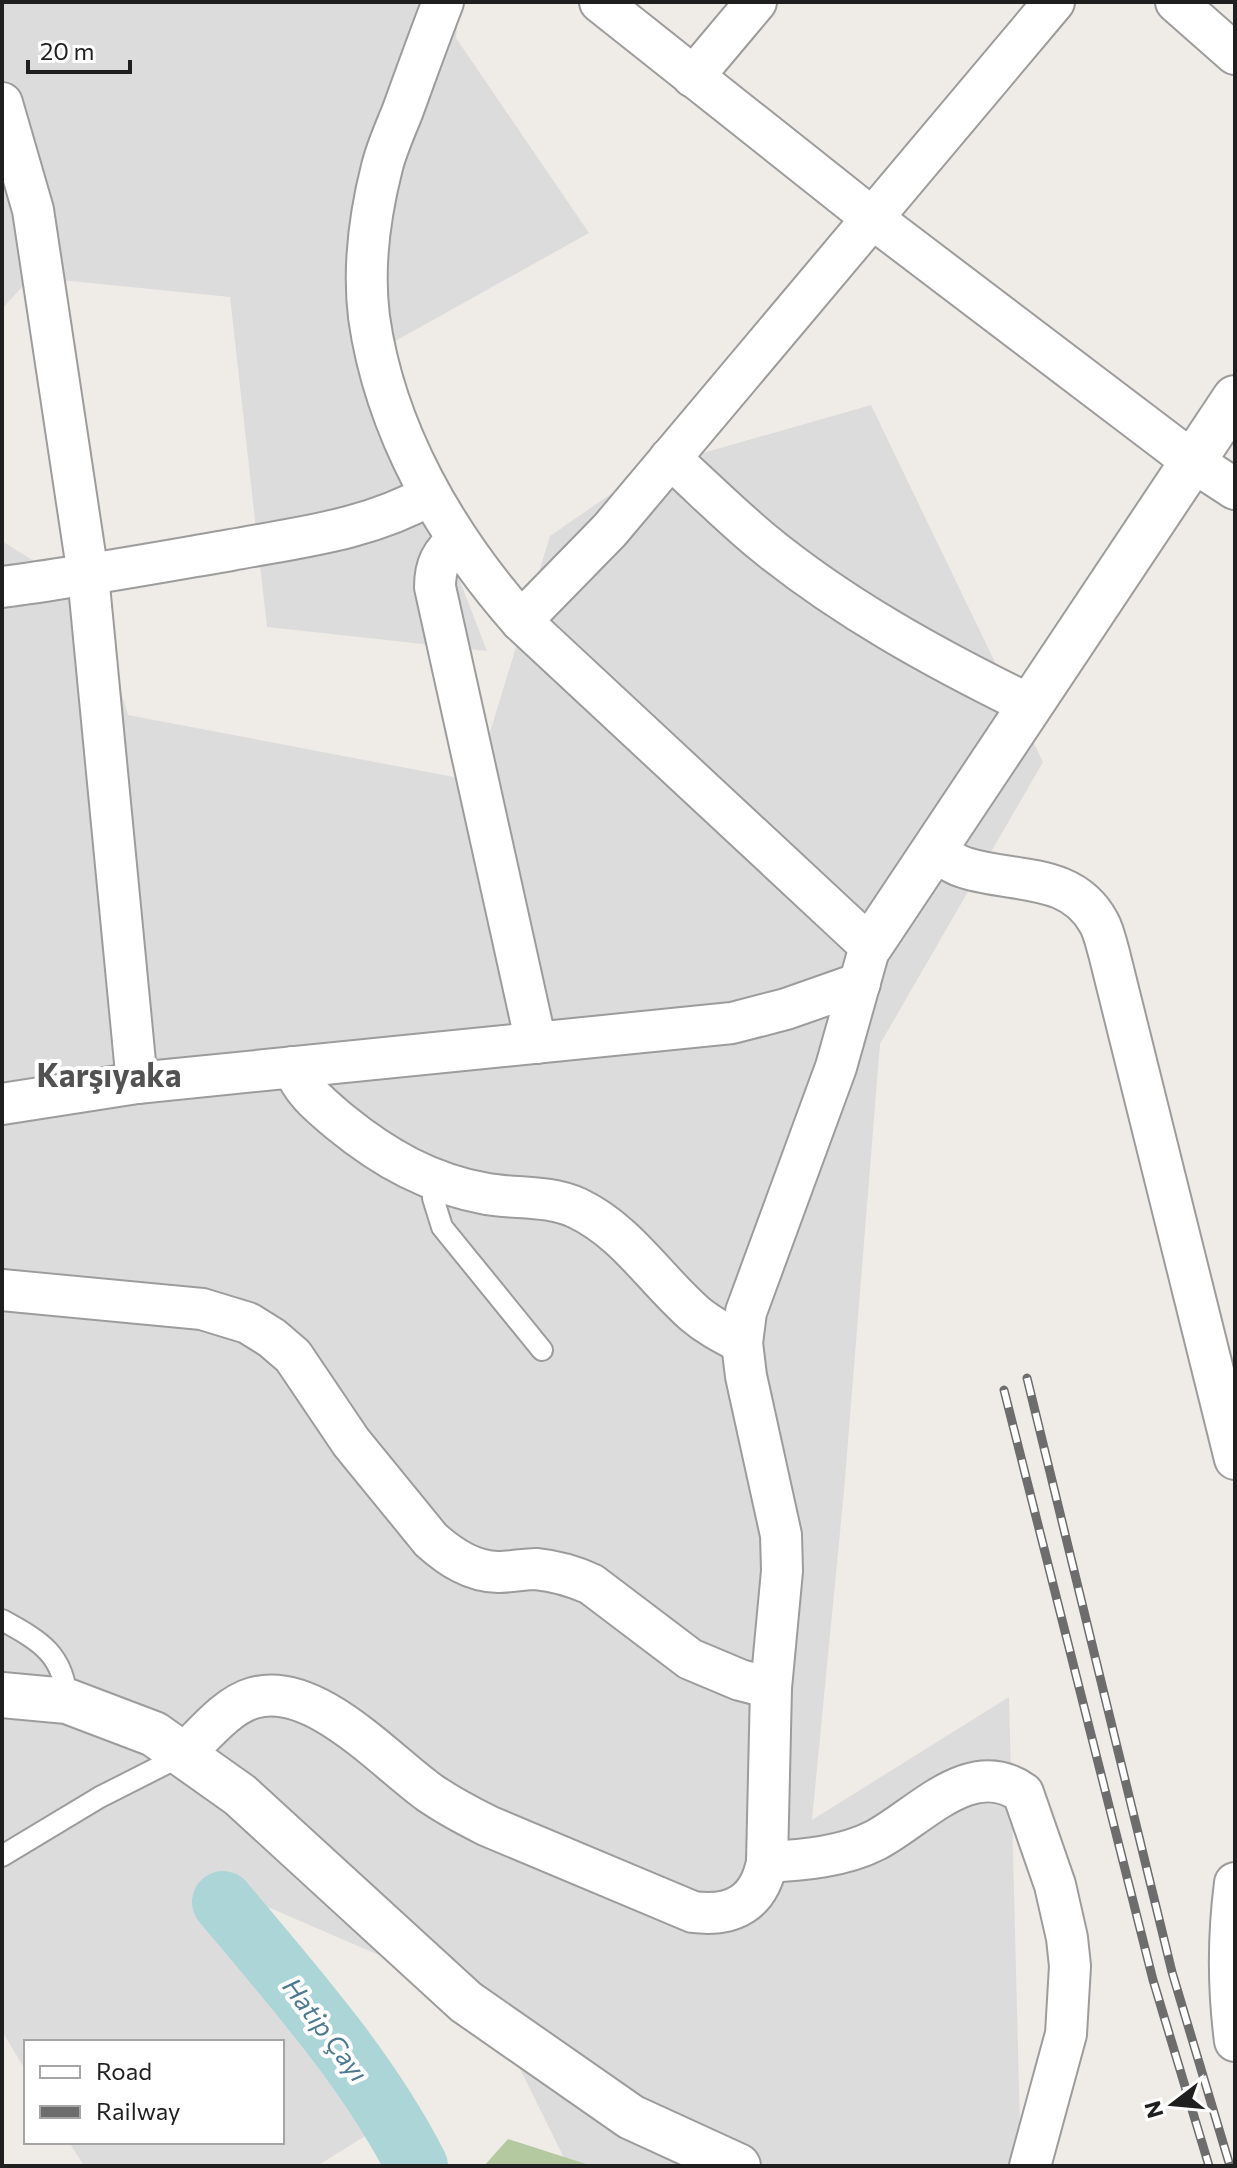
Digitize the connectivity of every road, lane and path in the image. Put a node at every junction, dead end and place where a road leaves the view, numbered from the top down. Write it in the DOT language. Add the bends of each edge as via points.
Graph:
graph roads {
  1 [pos="443,2"];
  2 [pos="600,2"];
  3 [pos="756,2"];
  4 [pos="1054,2"];
  5 [pos="1176,2"];
  6 [pos="1235,54"];
  7 [pos="693,77"];
  8 [pos="2,103"];
  9 [pos="872,218"];
  10 [pos="1235,398"];
  11 [pos="670,458"];
  12 [pos="1192,461"];
  13 [pos="1235,489"];
  14 [pos="430,495"];
  15 [pos="458,540"];
  16 [pos="88,575"];
  17 [pos="2,587"];
  18 [pos="521,621"];
  19 [pos="1030,705"];
  20 [pos="934,850"];
  21 [pos="865,964"];
  22 [pos="536,1043"];
  23 [pos="293,1067"];
  24 [pos="137,1083"];
  25 [pos="2,1104"];
  26 [pos="434,1180"];
  27 [pos="2,1290"];
  28 [pos="742,1343"];
  29 [pos="542,1350"];
  30 [pos="1235,1459"];
  31 [pos="2,1620"];
  32 [pos="771,1688"];
  33 [pos="2,1695"];
  34 [pos="67,1701"];
  35 [pos="183,1755"];
  36 [pos="2,1856"];
  37 [pos="767,1862"];
  38 [pos="1235,1883"];
  39 [pos="1235,2041"];
  40 [pos="738,2166"];
  41 [pos="1030,2166"];
  1 -- 14 [label="street" via="382,165 368,240 369,314 378,366"];
  2 -- 7 [label="street"];
  3 -- 7 [label="street"];
  4 -- 9 [label="street"];
  5 -- 6 [label="street"];
  7 -- 9 [label="street"];
  8 -- 16 [label="street" via="33,210"];
  9 -- 11 [label="street"];
  9 -- 12 [label="street"];
  10 -- 12 [label="street"];
  11 -- 18 [label="street" via="610,530"];
  11 -- 19 [label="street" via="762,541 832,592 904,639"];
  12 -- 13 [label="street"];
  12 -- 19 [label="street"];
  14 -- 15 [label="street"];
  14 -- 16 [label="street" via="390,516 346,529"];
  15 -- 18 [label="street"];
  15 -- 22 [label="street" via="439,562 435,587"];
  16 -- 17 [label="street"];
  16 -- 24 [label="street"];
  18 -- 21 [label="street"];
  19 -- 20 [label="street"];
  20 -- 21 [label="street"];
  20 -- 30 [label="street" via="965,868 1064,889 1100,924"];
  21 -- 22 [label="street" via="786,1009 732,1023"];
  21 -- 28 [label="street" via="836,1067 746,1312"];
  22 -- 23 [label="street"];
  23 -- 24 [label="street"];
  23 -- 26 [label="street" via="309,1096 345,1126 375,1149"];
  24 -- 25 [label="street"];
  26 -- 28 [label="street" via="489,1194 551,1200 593,1216 694,1313"];
  26 -- 29 [label="lane" via="433,1198 442,1227"];
  27 -- 32 [label="street" via="202,1309 248,1323 293,1356 351,1442 447,1554 495,1572 534,1569 574,1576 690,1659"];
  28 -- 32 [label="street" via="781,1535"];
  31 -- 34 [label="lane" via="48,1650 62,1675"];
  32 -- 37 [label="street"];
  33 -- 34 [label="street"];
  34 -- 35 [label="street" via="154,1734"];
  35 -- 36 [label="lane"];
  35 -- 37 [label="street" via="235,1706 252,1698 288,1696 351,1729 456,1810 693,1912 713,1915 743,1904 755,1893"];
  35 -- 40 [label="street" via="240,1795 466,2002 631,2117"];
  37 -- 41 [label="street" via="826,1856 874,1841 969,1783 992,1780 1023,1793 1058,1898 1070,1966 1066,2034"];
  38 -- 39 [label="street" via="1228,1954"];
}
